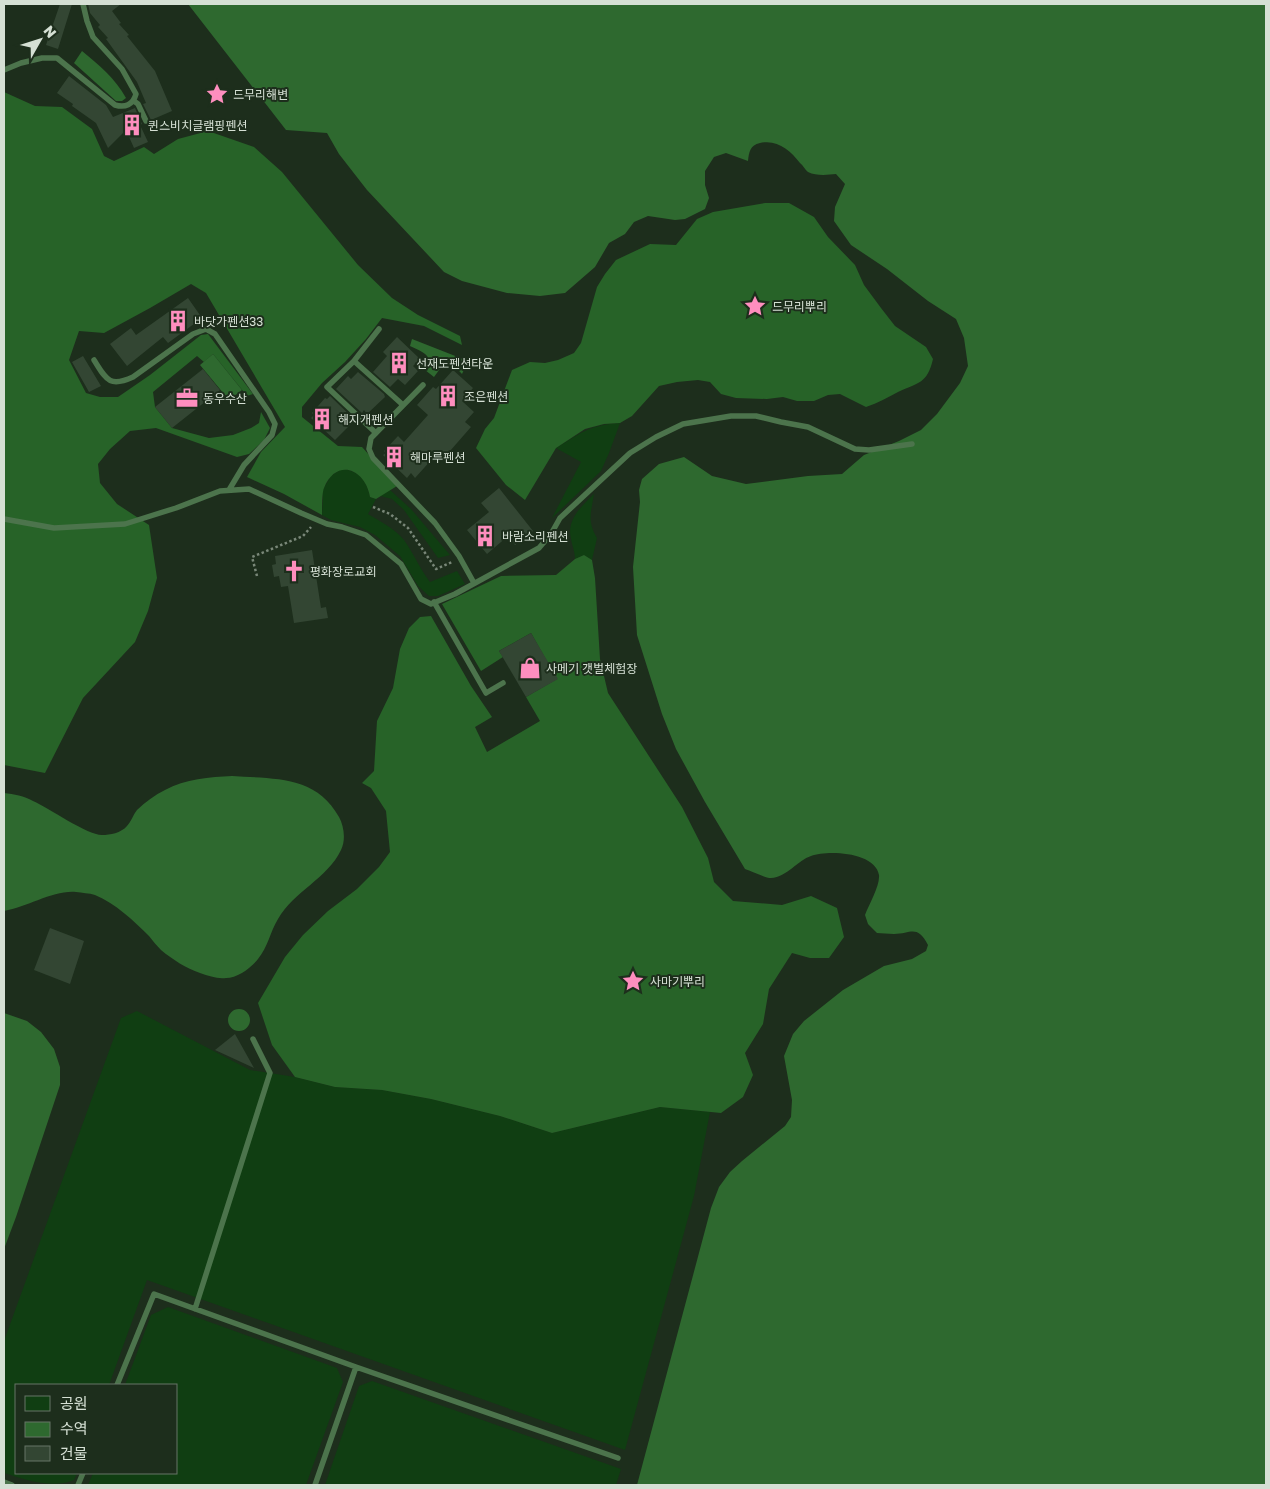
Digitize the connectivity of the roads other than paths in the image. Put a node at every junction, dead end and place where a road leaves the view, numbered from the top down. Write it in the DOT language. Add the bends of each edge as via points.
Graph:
graph roads {
  1 [pos="83,4"];
  2 [pos="4,70"];
  3 [pos="134,101"];
  4 [pos="146,120"];
  5 [pos="379,329"];
  6 [pos="94,360"];
  7 [pos="354,361"];
  8 [pos="423,385"];
  9 [pos="403,405"];
  10 [pos="376,433"];
  11 [pos="912,444"];
  12 [pos="229,490"];
  13 [pos="4,518"];
  14 [pos="474,583"];
  15 [pos="434,602"];
  16 [pos="503,682"];
  17 [pos="253,1039"];
  18 [pos="195,1309"];
  19 [pos="356,1367"];
  20 [pos="118,1384"];
  21 [pos="618,1458"];
  22 [pos="4,1482"];
  23 [pos="12,1485"];
  24 [pos="315,1485"];
  1 -- 3 [label="lane" via="93,37 122,69 136,94"];
  2 -- 3 [label="lane" via="42,58 57,58 115,105 122,107"];
  3 -- 4 [label="lane"];
  5 -- 7 [label="lane"];
  6 -- 12 [label="lane" via="104,376 112,382 122,382 193,334 206,329 214,334 275,424 272,435 244,465"];
  7 -- 9 [label="lane"];
  7 -- 10 [label="lane" via="327,387"];
  8 -- 9 [label="lane"];
  9 -- 10 [label="lane"];
  10 -- 14 [label="lane" via="371,438 369,449 373,458 435,523"];
  11 -- 14 [label="lane" via="869,450 855,448 808,426 756,416 683,424 630,453 560,518 540,548"];
  12 -- 13 [label="lane" via="125,524 54,528"];
  12 -- 15 [label="lane" via="249,489 317,520 366,535 401,564 421,599 431,604"];
  14 -- 15 [label="lane"];
  15 -- 16 [label="lane" via="486,693"];
  17 -- 18 [label="lane" via="270,1072"];
  18 -- 19 [label="lane"];
  18 -- 20 [label="lane" via="154,1294"];
  19 -- 21 [label="lane"];
  19 -- 24 [label="lane"];
  22 -- 23 [label="lane"];
}
